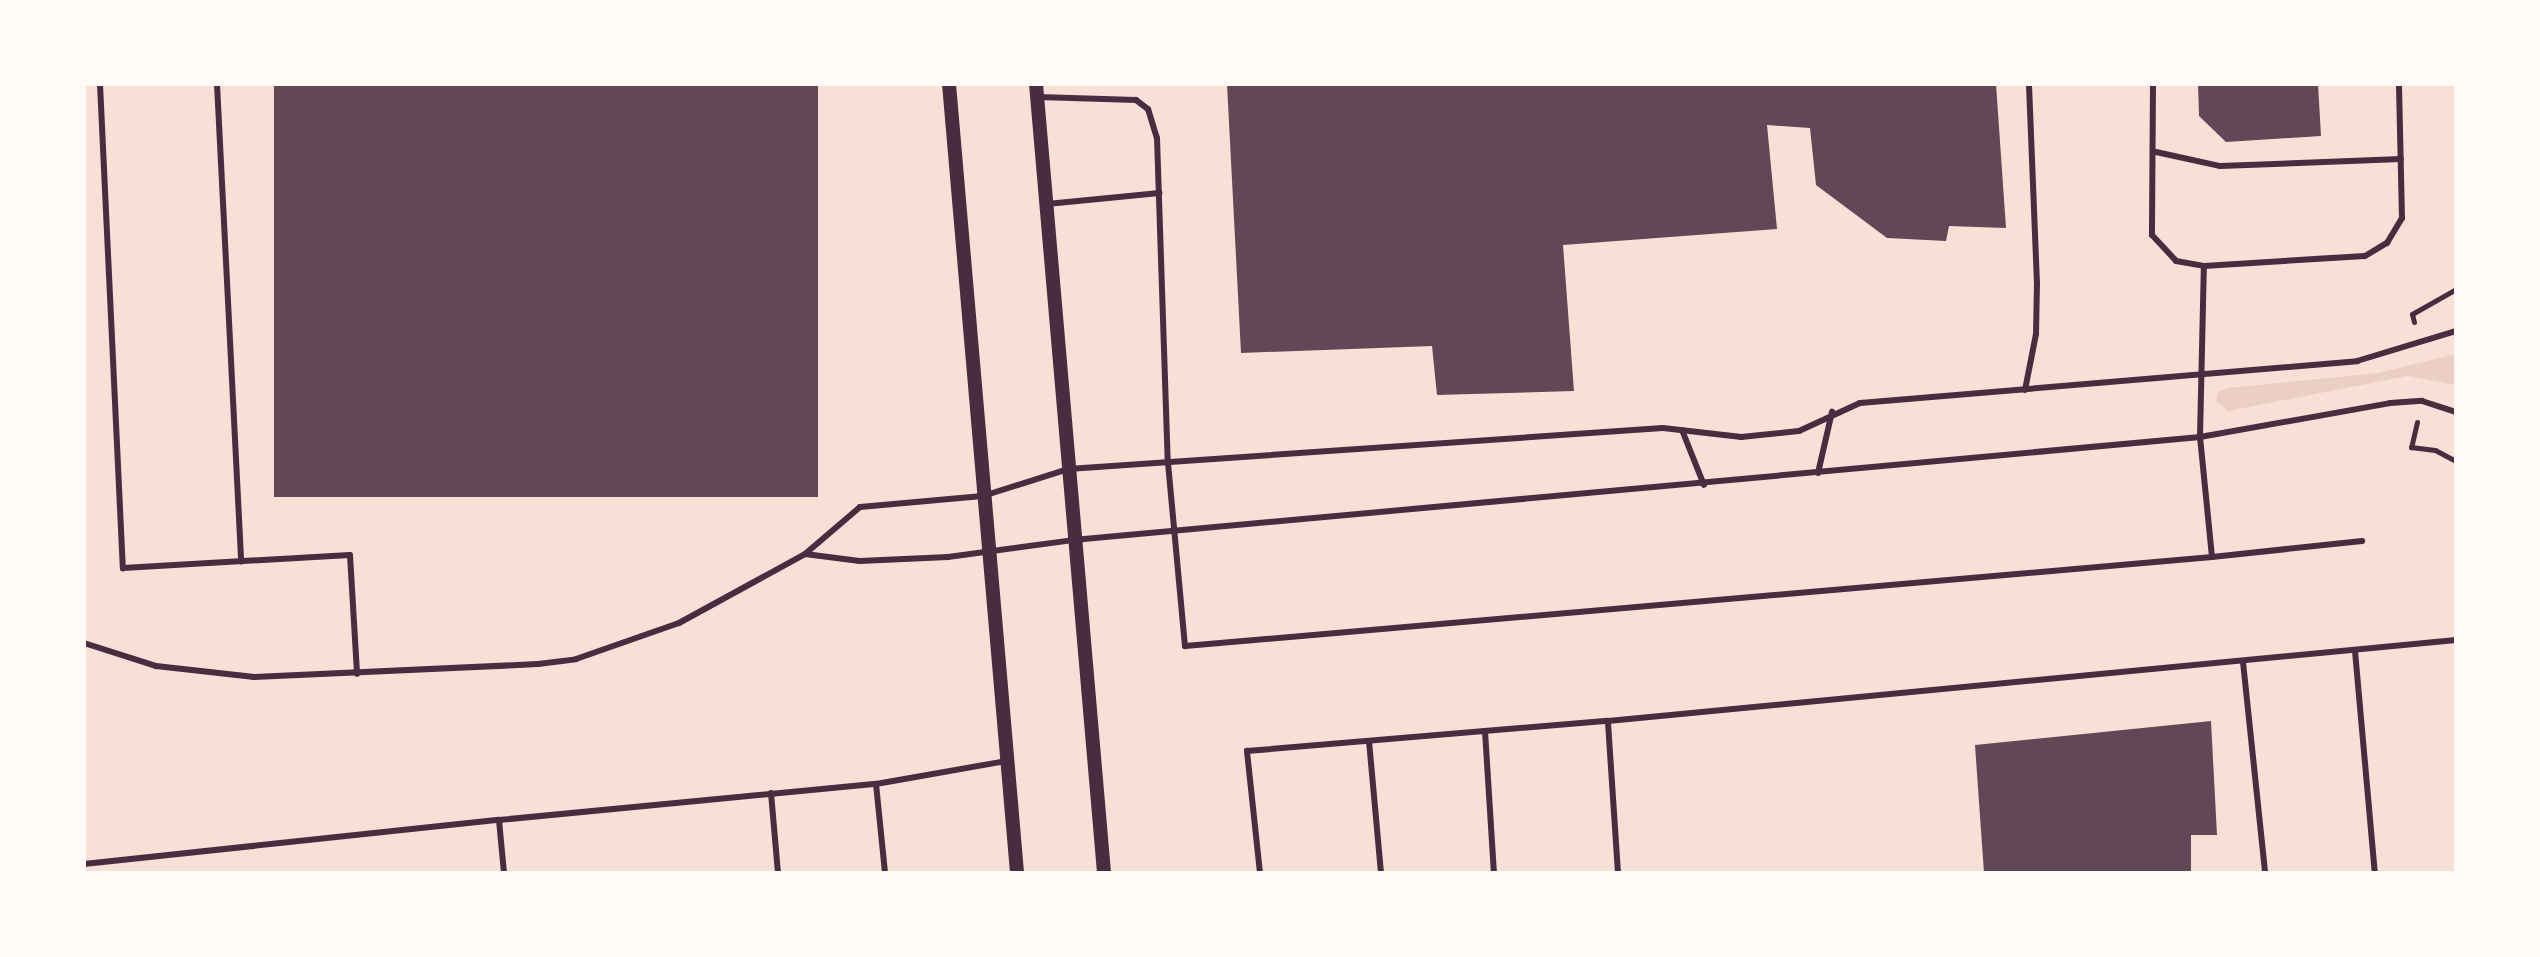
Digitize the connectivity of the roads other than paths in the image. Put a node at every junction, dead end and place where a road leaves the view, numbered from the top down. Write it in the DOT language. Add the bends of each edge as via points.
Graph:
graph roads {
  1 [pos="100,84"];
  2 [pos="217,84"];
  3 [pos="949,84"];
  4 [pos="2029,84"];
  5 [pos="2153,84"];
  6 [pos="2399,84"];
  7 [pos="1036,90"];
  8 [pos="2156,152"];
  9 [pos="2401,159"];
  10 [pos="1159,193"];
  11 [pos="1043,204"];
  12 [pos="2204,266"];
  13 [pos="2456,331"];
  14 [pos="2199,376"];
  15 [pos="2025,390"];
  16 [pos="1832,412"];
  17 [pos="2456,412"];
  18 [pos="1682,430"];
  19 [pos="2200,437"];
  20 [pos="1168,463"];
  21 [pos="1068,469"];
  22 [pos="1818,473"];
  23 [pos="1704,485"];
  24 [pos="983,496"];
  25 [pos="1175,532"];
  26 [pos="1073,540"];
  27 [pos="2362,541"];
  28 [pos="988,552"];
  29 [pos="805,554"];
  30 [pos="2212,557"];
  31 [pos="241,561"];
  32 [pos="2456,640"];
  33 [pos="84,643"];
  34 [pos="2355,651"];
  35 [pos="2243,662"];
  36 [pos="357,674"];
  37 [pos="1608,721"];
  38 [pos="1485,731"];
  39 [pos="1369,741"];
  40 [pos="1007,761"];
  41 [pos="876,784"];
  42 [pos="771,793"];
  43 [pos="499,820"];
  44 [pos="84,864"];
  45 [pos="504,873"];
  46 [pos="778,873"];
  47 [pos="885,873"];
  48 [pos="1017,873"];
  49 [pos="1104,873"];
  50 [pos="1260,873"];
  51 [pos="1381,873"];
  52 [pos="1494,873"];
  53 [pos="1618,873"];
  54 [pos="2265,873"];
  55 [pos="2375,873"];
  1 -- 31 [label="lane" via="123,568"];
  2 -- 31 [label="lane"];
  3 -- 24 [label="street"];
  4 -- 15 [label="lane" via="2037,284 2036,334"];
  5 -- 8 [label="lane"];
  6 -- 9 [label="lane"];
  7 -- 10 [label="lane" via="1136,100 1148,109 1157,138"];
  7 -- 11 [label="street"];
  8 -- 9 [label="lane" via="2220,166"];
  8 -- 12 [label="lane" via="2152,235 2176,261"];
  9 -- 12 [label="lane" via="2402,218 2387,243 2365,256"];
  10 -- 11 [label="lane"];
  10 -- 20 [label="lane"];
  11 -- 21 [label="street"];
  12 -- 14 [label="lane"];
  13 -- 14 [label="lane" via="2357,361"];
  14 -- 15 [label="lane"];
  14 -- 19 [label="lane"];
  15 -- 16 [label="lane" via="1860,403"];
  16 -- 18 [label="lane" via="1799,431 1741,437"];
  16 -- 22 [label="lane"];
  17 -- 19 [label="lane" via="2422,401 2390,403"];
  18 -- 20 [label="lane"];
  18 -- 23 [label="lane"];
  19 -- 22 [label="lane"];
  19 -- 30 [label="lane"];
  20 -- 21 [label="lane"];
  20 -- 25 [label="lane"];
  21 -- 24 [label="lane"];
  21 -- 26 [label="street"];
  22 -- 23 [label="lane"];
  23 -- 25 [label="lane"];
  24 -- 28 [label="street"];
  24 -- 29 [label="lane" via="860,507"];
  25 -- 26 [label="lane"];
  25 -- 30 [label="lane" via="1185,646"];
  26 -- 28 [label="lane"];
  26 -- 49 [label="street"];
  27 -- 30 [label="lane"];
  28 -- 29 [label="lane" via="860,561"];
  28 -- 40 [label="street"];
  29 -- 36 [label="lane" via="679,623 576,659"];
  31 -- 36 [label="lane" via="350,555"];
  32 -- 34 [label="lane"];
  33 -- 36 [label="lane" via="156,666 203,672"];
  34 -- 35 [label="lane"];
  34 -- 55 [label="lane"];
  35 -- 37 [label="lane"];
  35 -- 54 [label="lane"];
  37 -- 38 [label="lane"];
  37 -- 53 [label="lane"];
  38 -- 39 [label="lane"];
  38 -- 52 [label="lane"];
  39 -- 50 [label="lane" via="1247,751"];
  39 -- 51 [label="lane"];
  40 -- 41 [label="lane"];
  40 -- 48 [label="street"];
  41 -- 42 [label="lane"];
  41 -- 47 [label="lane"];
  42 -- 43 [label="lane"];
  42 -- 46 [label="lane"];
  43 -- 44 [label="lane"];
  43 -- 45 [label="lane"];
}
